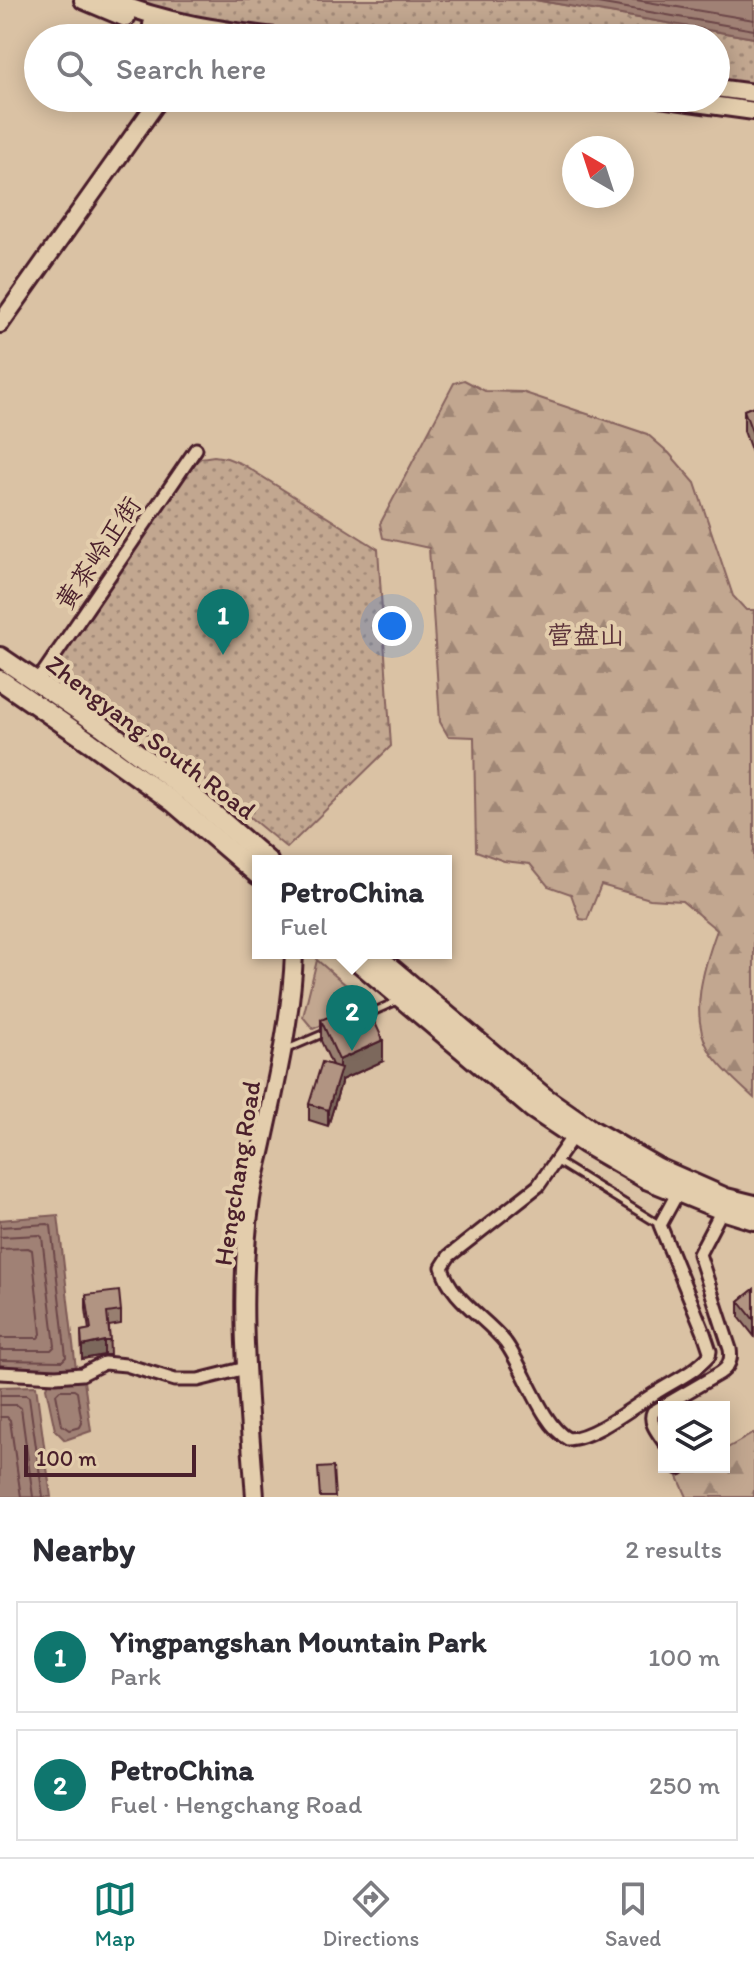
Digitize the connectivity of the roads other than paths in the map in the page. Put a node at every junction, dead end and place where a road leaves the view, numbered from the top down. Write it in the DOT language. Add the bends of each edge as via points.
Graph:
graph roads {
  1 [pos="83,0"];
  2 [pos="110,0"];
  3 [pos="148,24"];
  4 [pos="169,24"];
  5 [pos="730,90"];
  6 [pos="754,93"];
  7 [pos="730,108"];
  8 [pos="754,111"];
  9 [pos="142,112"];
  10 [pos="143,112"];
  11 [pos="0,309"];
  12 [pos="0,324"];
  13 [pos="196,449"];
  14 [pos="0,657"];
  15 [pos="0,680"];
  16 [pos="37,682"];
  17 [pos="261,855"];
  18 [pos="252,870"];
  19 [pos="294,959"];
  20 [pos="355,959"];
  21 [pos="380,959"];
  22 [pos="402,999"];
  23 [pos="362,1017"];
  24 [pos="335,1028"];
  25 [pos="280,1052"];
  26 [pos="573,1136"];
  27 [pos="555,1161"];
  28 [pos="678,1192"];
  29 [pos="754,1205"];
  30 [pos="722,1210"];
  31 [pos="754,1220"];
  32 [pos="660,1225"];
  33 [pos="246,1368"];
  34 [pos="0,1373"];
  35 [pos="672,1401"];
  36 [pos="658,1409"];
  37 [pos="658,1432"];
  38 [pos="255,1497"];
  1 -- 3 [label="street"];
  2 -- 4 [label="street"];
  5 -- 6 [label="street"];
  7 -- 8 [label="street"];
  9 -- 11 [label="street"];
  10 -- 12 [label="street"];
  13 -- 16 [label="street, 黄茶岭正街"];
  14 -- 16 [label="main road, Zhengyang South Road"];
  15 -- 18 [label="main road, Zhengyang South Road" via="173,802"];
  16 -- 17 [label="main road, Zhengyang South Road" via="186,790"];
  19 -- 25 [label="street, Hengchang Road"];
  20 -- 22 [label="main road"];
  21 -- 29 [label="main road" via="544,1097 590,1129 658,1168"];
  22 -- 23 [label="lane"];
  22 -- 26 [label="main road"];
  24 -- 25 [label="lane"];
  25 -- 33 [label="street, Hengchang Road" via="251,1198 243,1284"];
  26 -- 27 [label="street"];
  26 -- 28 [label="main road"];
  27 -- 32 [label="lane"];
  27 -- 32 [label="street" via="538,1186 442,1267 454,1291 505,1342 547,1418 568,1439 608,1423 709,1356"];
  28 -- 30 [label="main road"];
  28 -- 32 [label="street"];
  30 -- 31 [label="main road"];
  30 -- 35 [label="street" via="699,1254 730,1361 720,1373"];
  33 -- 34 [label="street" via="198,1380 175,1380 104,1363 82,1374"];
  33 -- 38 [label="street, Hengchang Road"];
  36 -- 37 [label="street" via="652,1421"];
}
